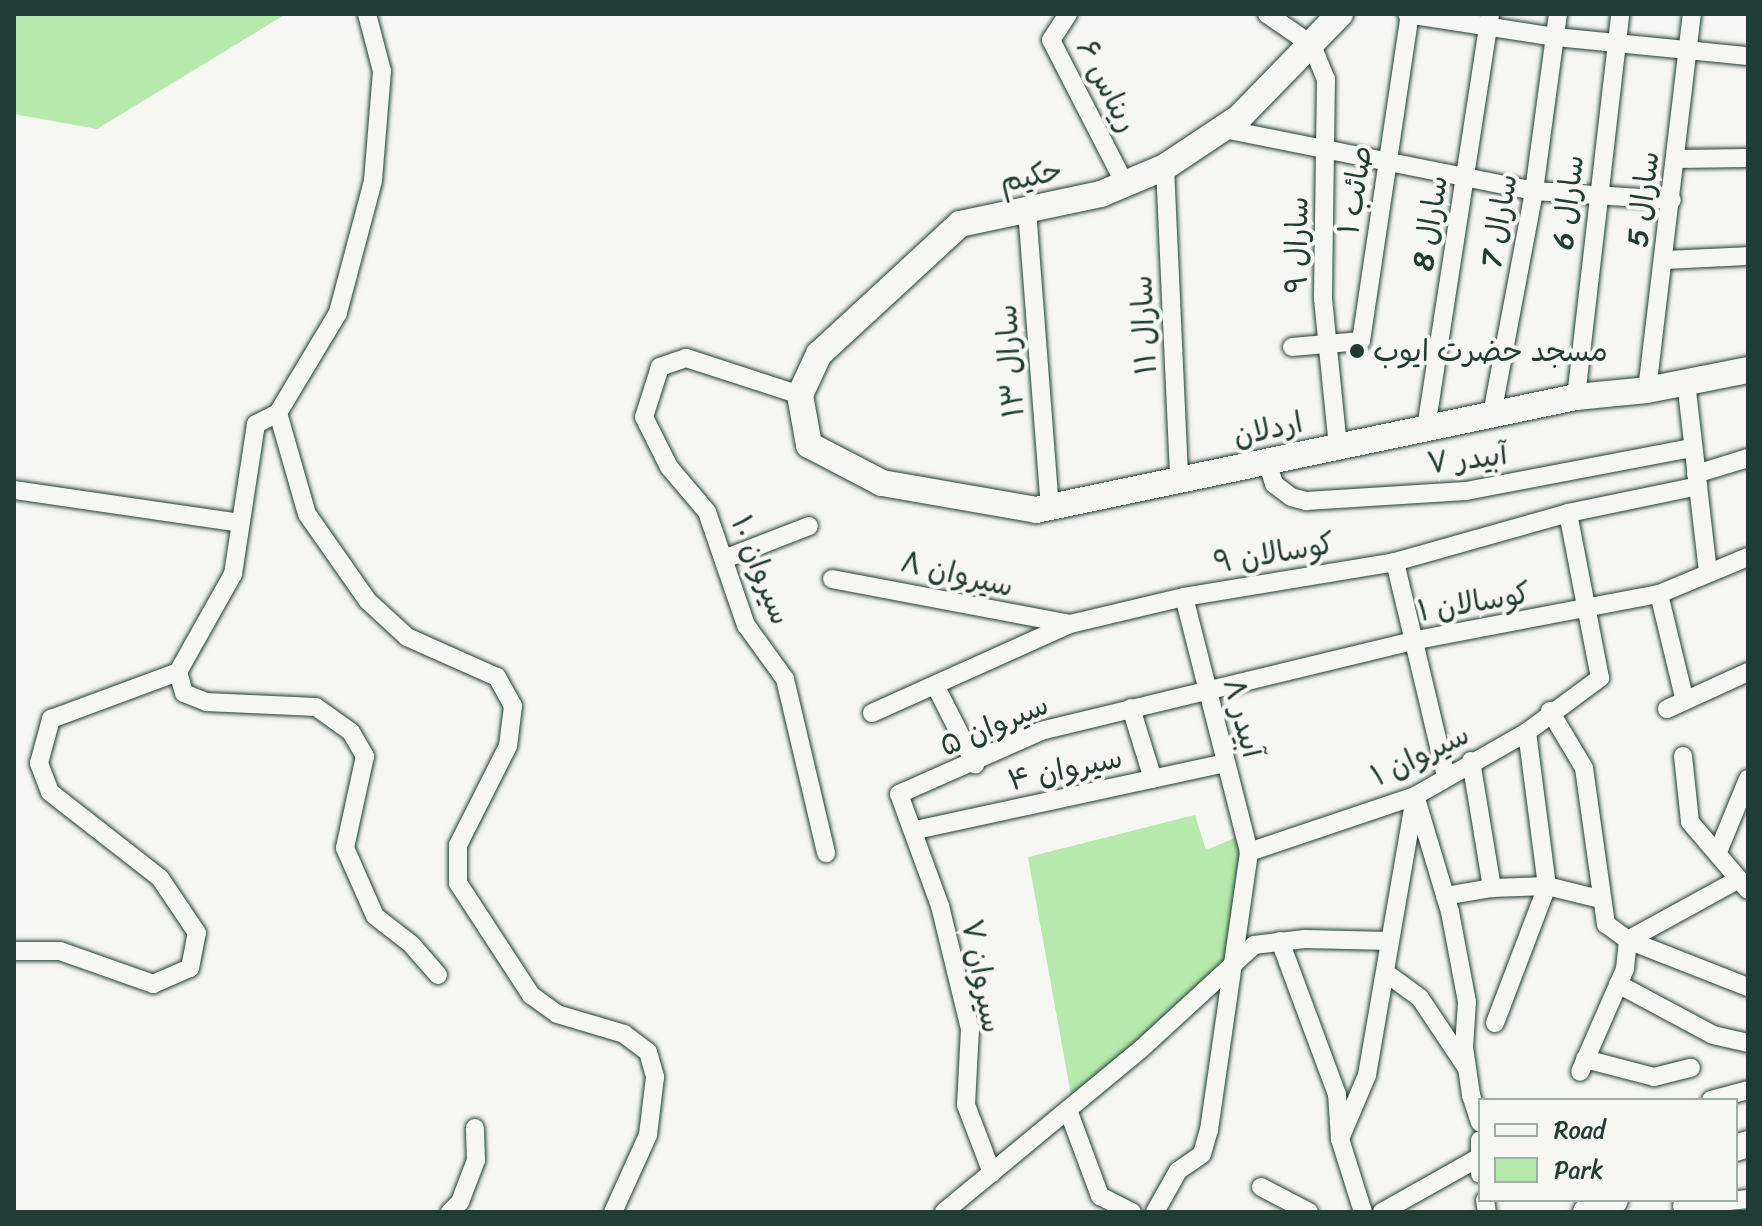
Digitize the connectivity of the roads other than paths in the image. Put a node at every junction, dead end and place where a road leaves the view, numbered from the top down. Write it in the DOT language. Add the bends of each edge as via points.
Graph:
graph roads {
  1 [pos="367,14"];
  2 [pos="1068,14"];
  3 [pos="1267,14"];
  4 [pos="1340,14"];
  5 [pos="1409,14"];
  6 [pos="1558,14"];
  7 [pos="1620,14"];
  8 [pos="1692,14"];
  9 [pos="1490,20"];
  10 [pos="1556,37"];
  11 [pos="1616,42"];
  12 [pos="1312,45"];
  13 [pos="1688,51"];
  14 [pos="1748,56"];
  15 [pos="1224,129"];
  16 [pos="1327,152"];
  17 [pos="1748,158"];
  18 [pos="1676,159"];
  19 [pos="1388,163"];
  20 [pos="1165,167"];
  21 [pos="1465,178"];
  22 [pos="1126,186"];
  23 [pos="1534,191"];
  24 [pos="1596,198"];
  25 [pos="1672,200"];
  26 [pos="1027,210"];
  27 [pos="1748,256"];
  28 [pos="1664,260"];
  29 [pos="1292,347"];
  30 [pos="1328,347"];
  31 [pos="1748,370"];
  32 [pos="1686,382"];
  33 [pos="1647,390"];
  34 [pos="800,395"];
  35 [pos="1576,397"];
  36 [pos="278,413"];
  37 [pos="1492,414"];
  38 [pos="1426,428"];
  39 [pos="1338,447"];
  40 [pos="1692,448"];
  41 [pos="1748,458"];
  42 [pos="1267,462"];
  43 [pos="1179,480"];
  44 [pos="1697,480"];
  45 [pos="14,490"];
  46 [pos="1050,507"];
  47 [pos="1568,513"];
  48 [pos="240,523"];
  49 [pos="809,526"];
  50 [pos="1748,557"];
  51 [pos="724,559"];
  52 [pos="1395,562"];
  53 [pos="1708,571"];
  54 [pos="832,579"];
  55 [pos="1659,594"];
  56 [pos="1184,597"];
  57 [pos="1585,611"];
  58 [pos="1070,624"];
  59 [pos="1412,641"];
  60 [pos="178,672"];
  61 [pos="1748,672"];
  62 [pos="935,685"];
  63 [pos="1206,689"];
  64 [pos="1684,697"];
  65 [pos="1131,708"];
  66 [pos="1667,709"];
  67 [pos="1550,711"];
  68 [pos="872,713"];
  69 [pos="1527,732"];
  70 [pos="1683,756"];
  71 [pos="1471,761"];
  72 [pos="1225,763"];
  73 [pos="975,764"];
  74 [pos="1446,776"];
  75 [pos="1153,779"];
  76 [pos="1748,779"];
  77 [pos="899,794"];
  78 [pos="1415,796"];
  79 [pos="916,830"];
  80 [pos="1249,852"];
  81 [pos="1718,852"];
  82 [pos="826,853"];
  83 [pos="1742,885"];
  84 [pos="1547,886"];
  85 [pos="1492,888"];
  86 [pos="1445,896"];
  87 [pos="1600,899"];
  88 [pos="1628,940"];
  89 [pos="1280,941"];
  90 [pos="1389,941"];
  91 [pos="14,951"];
  92 [pos="1232,965"];
  93 [pos="1386,973"];
  94 [pos="438,975"];
  95 [pos="1618,984"];
  96 [pos="1748,987"];
  97 [pos="1495,1023"];
  98 [pos="1748,1043"];
  99 [pos="1467,1068"];
  100 [pos="1691,1068"];
  101 [pos="1748,1090"];
  102 [pos="1718,1098"];
  103 [pos="1068,1110"];
  104 [pos="1478,1115"];
  105 [pos="475,1128"];
  106 [pos="1340,1139"];
  107 [pos="1478,1158"];
  108 [pos="992,1173"];
  109 [pos="1261,1187"];
  110 [pos="1720,1202"];
  111 [pos="1682,1206"];
  112 [pos="450,1212"];
  113 [pos="613,1212"];
  114 [pos="944,1212"];
  115 [pos="1132,1212"];
  116 [pos="1155,1212"];
  117 [pos="1309,1212"];
  118 [pos="1363,1212"];
  119 [pos="1382,1212"];
  1 -- 36 [label="street" via="382,71 373,181 338,313"];
  2 -- 22 [label="street, ریناس ۶" via="1051,40"];
  3 -- 12 [label="street"];
  4 -- 12 [label="street, حکیم"];
  5 -- 9 [label="street"];
  5 -- 19 [label="street, صائب ۱"];
  6 -- 10 [label="street, سارال 7"];
  7 -- 11 [label="street, سارال 6"];
  8 -- 13 [label="street, سارال 5"];
  9 -- 10 [label="street"];
  9 -- 21 [label="street, سارال 8"];
  10 -- 11 [label="street"];
  10 -- 23 [label="street, سارال 7"];
  11 -- 13 [label="street"];
  11 -- 24 [label="street, سارال 6"];
  12 -- 15 [label="street, حکیم"];
  12 -- 16 [label="street, سارال ۹" via="1326,79"];
  13 -- 14 [label="street"];
  13 -- 18 [label="street, سارال 5"];
  15 -- 16 [label="street"];
  15 -- 20 [label="street, حکیم"];
  16 -- 19 [label="street"];
  16 -- 30 [label="street, سارال ۹" via="1323,299"];
  17 -- 18 [label="street"];
  18 -- 25 [label="street, سارال 5"];
  19 -- 21 [label="street"];
  19 -- 30 [label="street, صائب ۱" via="1361,341"];
  20 -- 22 [label="street, حکیم"];
  20 -- 43 [label="street, سارال ۱۱"];
  21 -- 23 [label="street"];
  21 -- 38 [label="street, سارال 8"];
  22 -- 26 [label="street, حکیم"];
  23 -- 24 [label="street"];
  23 -- 37 [label="street, سارال 7"];
  24 -- 25 [label="street"];
  24 -- 35 [label="street, سارال 6"];
  25 -- 28 [label="street, سارال 5"];
  26 -- 34 [label="street, حکیم" via="960,224 819,354"];
  26 -- 46 [label="street, سارال ۱۳"];
  27 -- 28 [label="street"];
  28 -- 33 [label="street, سارال 5"];
  29 -- 30 [label="street"];
  30 -- 39 [label="street, سارال ۹"];
  31 -- 32 [label="street, اردلان"];
  32 -- 33 [label="street, اردلان"];
  32 -- 40 [label="street"];
  33 -- 35 [label="street, اردلان"];
  34 -- 46 [label="street, اردلان" via="809,445 882,483 1036,510"];
  34 -- 51 [label="street, سیروان ۱۰" via="686,358 660,367 644,417 669,467 707,512"];
  35 -- 37 [label="street, اردلان"];
  36 -- 48 [label="street" via="256,424"];
  36 -- 113 [label="street" via="307,514 368,601 407,637 497,677 513,706 508,746 458,845 458,883 531,995 557,1014 624,1034 648,1052 655,1077 648,1135"];
  37 -- 38 [label="street, اردلان"];
  38 -- 39 [label="street, اردلان"];
  39 -- 42 [label="street, اردلان"];
  40 -- 42 [label="street, آبیدر ۷" via="1466,491 1306,501 1274,484"];
  40 -- 44 [label="street"];
  41 -- 44 [label="street, کوسالان ۹"];
  42 -- 43 [label="street, اردلان"];
  43 -- 46 [label="street, اردلان"];
  44 -- 47 [label="street, کوسالان ۹"];
  44 -- 53 [label="street"];
  45 -- 48 [label="street"];
  47 -- 52 [label="street, کوسالان ۹"];
  47 -- 57 [label="street"];
  48 -- 60 [label="street" via="233,574"];
  49 -- 51 [label="street"];
  50 -- 53 [label="street, کوسالان ۱"];
  51 -- 82 [label="street, سیروان ۱۰" via="746,625 785,679"];
  52 -- 56 [label="street, کوسالان ۹"];
  52 -- 59 [label="street"];
  53 -- 55 [label="street, کوسالان ۱"];
  54 -- 58 [label="street, سیروان ۸"];
  55 -- 57 [label="street, کوسالان ۱"];
  55 -- 64 [label="street"];
  56 -- 58 [label="street, کوسالان ۹"];
  56 -- 63 [label="street, آبیدر ۸"];
  57 -- 59 [label="street, کوسالان ۱"];
  57 -- 67 [label="street, سیروان ۱" via="1600,678"];
  58 -- 62 [label="street, کوسالان ۹"];
  59 -- 63 [label="street, کوسالان ۱"];
  59 -- 74 [label="street"];
  60 -- 91 [label="street" via="51,719 39,763 50,792 160,878 197,933 190,968 153,984 60,951"];
  60 -- 94 [label="street" via="184,693 206,702 316,707 351,732 365,756 345,848 375,916 411,944"];
  61 -- 64 [label="street"];
  62 -- 68 [label="street, کوسالان ۹"];
  62 -- 73 [label="street"];
  63 -- 65 [label="street, سیروان ۵"];
  63 -- 72 [label="street, آبیدر ۸"];
  64 -- 66 [label="street"];
  65 -- 73 [label="street, سیروان ۵" via="1041,731"];
  65 -- 75 [label="street"];
  67 -- 69 [label="street, سیروان ۱"];
  67 -- 87 [label="street" via="1584,768"];
  69 -- 71 [label="street, سیروان ۱"];
  69 -- 84 [label="street"];
  70 -- 81 [label="street" via="1690,822"];
  71 -- 74 [label="street, سیروان ۱"];
  71 -- 85 [label="street"];
  72 -- 75 [label="street, سیروان ۴"];
  72 -- 80 [label="street, آبیدر ۸"];
  73 -- 77 [label="street, سیروان ۵"];
  74 -- 78 [label="street, سیروان ۱"];
  75 -- 79 [label="street, سیروان ۴"];
  76 -- 81 [label="street"];
  77 -- 79 [label="street, سیروان ۷"];
  78 -- 80 [label="street, سیروان ۱"];
  78 -- 86 [label="street"];
  78 -- 90 [label="street"];
  79 -- 108 [label="street, سیروان ۷" via="970,1029 966,1105"];
  80 -- 92 [label="street"];
  81 -- 83 [label="street"];
  83 -- 88 [label="street"];
  84 -- 85 [label="street"];
  84 -- 87 [label="street"];
  84 -- 97 [label="street"];
  85 -- 86 [label="street"];
  86 -- 99 [label="street" via="1467,1002"];
  87 -- 88 [label="street" via="1606,924"];
  88 -- 95 [label="street"];
  88 -- 96 [label="street"];
  89 -- 90 [label="street"];
  89 -- 92 [label="street" via="1254,945"];
  89 -- 106 [label="street" via="1337,1094"];
  90 -- 93 [label="street"];
  92 -- 103 [label="street"];
  92 -- 116 [label="street" via="1202,1154 1178,1171"];
  93 -- 99 [label="street" via="1420,998"];
  93 -- 106 [label="street" via="1367,1075"];
  95 -- 98 [label="street" via="1713,1035"];
  95 -- 100 [label="street" via="1583,1065 1654,1077"];
  99 -- 104 [label="street"];
  101 -- 102 [label="street"];
  103 -- 108 [label="street"];
  103 -- 115 [label="street" via="1100,1196"];
  105 -- 112 [label="street" via="476,1160 460,1202"];
  106 -- 118 [label="street"];
  107 -- 119 [label="street"];
  108 -- 114 [label="street"];
  109 -- 117 [label="street"];
  110 -- 111 [label="street"];
}
